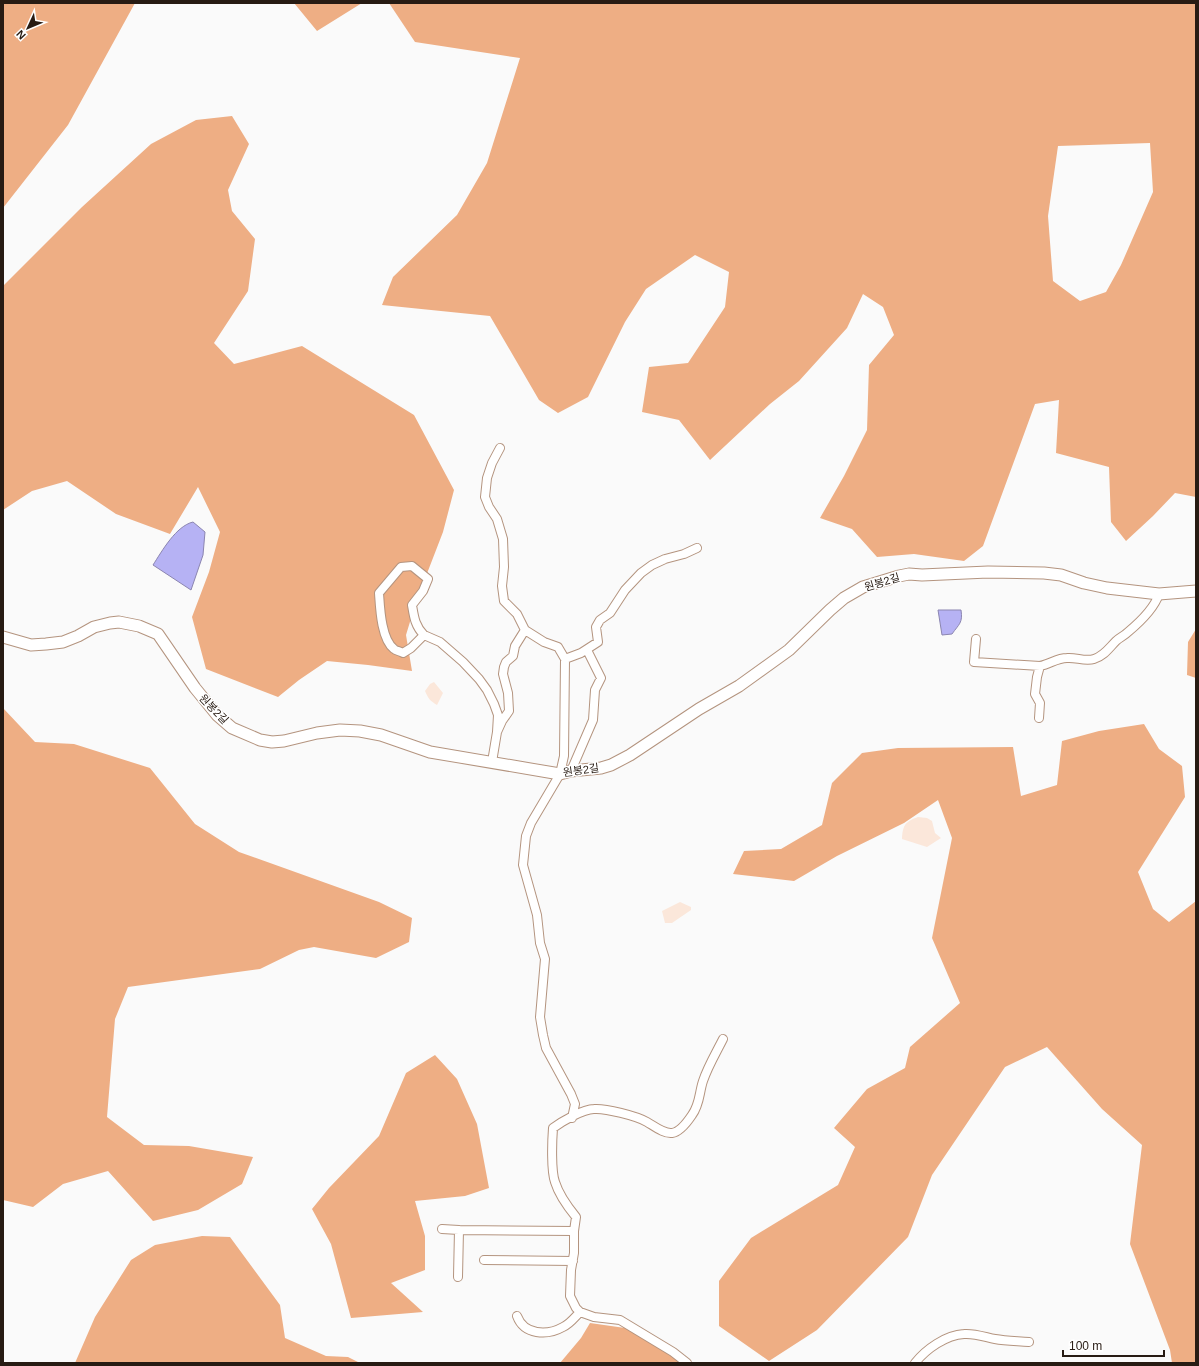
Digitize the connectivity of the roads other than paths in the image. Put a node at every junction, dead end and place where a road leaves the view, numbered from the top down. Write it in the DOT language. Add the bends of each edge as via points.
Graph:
graph roads {
  1 [pos="500,448"];
  2 [pos="697,548"];
  3 [pos="1196,591"];
  4 [pos="1159,594"];
  5 [pos="525,630"];
  6 [pos="424,635"];
  7 [pos="3,637"];
  8 [pos="976,639"];
  9 [pos="587,650"];
  10 [pos="565,659"];
  11 [pos="1040,666"];
  12 [pos="1039,718"];
  13 [pos="497,732"];
  14 [pos="492,762"];
  15 [pos="571,771"];
  16 [pos="560,774"];
  17 [pos="723,1039"];
  18 [pos="572,1118"];
  19 [pos="442,1229"];
  20 [pos="458,1230"];
  21 [pos="574,1231"];
  22 [pos="484,1260"];
  23 [pos="573,1261"];
  24 [pos="458,1277"];
  25 [pos="580,1312"];
  26 [pos="517,1316"];
  27 [pos="1029,1342"];
  28 [pos="687,1363"];
  29 [pos="915,1363"];
  1 -- 5 [label="street" via="487,478 485,497 497,519 503,539 504,601 517,614"];
  2 -- 9 [label="street" via="665,559 641,573 625,590 610,613 600,620 596,627 598,642"];
  3 -- 4 [label="main road, 원봉2길"];
  4 -- 11 [label="street" via="1144,618 1116,640 1100,657 1093,660 1059,659"];
  4 -- 15 [label="main road, 원봉2길" via="1107,588 1044,573 988,572 922,576 909,574 863,587 844,598 789,650 739,686 611,765"];
  5 -- 10 [label="street" via="558,647"];
  5 -- 13 [label="street" via="515,646 513,656 504,667 509,711"];
  6 -- 6 [label="street" via="403,652 394,649 384,634 379,593 401,567 412,566 428,579 412,605 414,620"];
  6 -- 13 [label="street" via="440,642 479,679 498,715"];
  7 -- 14 [label="main road, 원봉2길" via="31,645 46,644 63,642 94,627 110,623 139,626 158,634 217,715 232,728 260,740 284,741 317,733 360,731 381,735 430,752"];
  8 -- 11 [label="street" via="974,662"];
  9 -- 10 [label="street"];
  9 -- 15 [label="street" via="601,678 595,690 593,720"];
  10 -- 16 [label="street" via="564,756"];
  11 -- 12 [label="street" via="1035,694 1040,703"];
  13 -- 14 [label="street"];
  14 -- 16 [label="main road, 원봉2길"];
  15 -- 16 [label="main road, 원봉2길"];
  16 -- 18 [label="street" via="526,836 523,865 537,915 540,943 545,958 540,1017 543,1035 546,1048 575,1104"];
  17 -- 18 [label="street" via="703,1082 698,1106 677,1131 670,1133 645,1121 593,1108"];
  18 -- 21 [label="street" via="553,1128 552,1142 554,1181 563,1200 576,1217"];
  19 -- 20 [label="street"];
  20 -- 21 [label="street"];
  20 -- 24 [label="street"];
  21 -- 23 [label="street"];
  22 -- 23 [label="street"];
  23 -- 25 [label="street" via="570,1296"];
  25 -- 26 [label="street" via="563,1327 540,1333 524,1328"];
  25 -- 28 [label="street" via="594,1317 620,1320"];
  27 -- 29 [label="street" via="966,1333 933,1346"];
}
